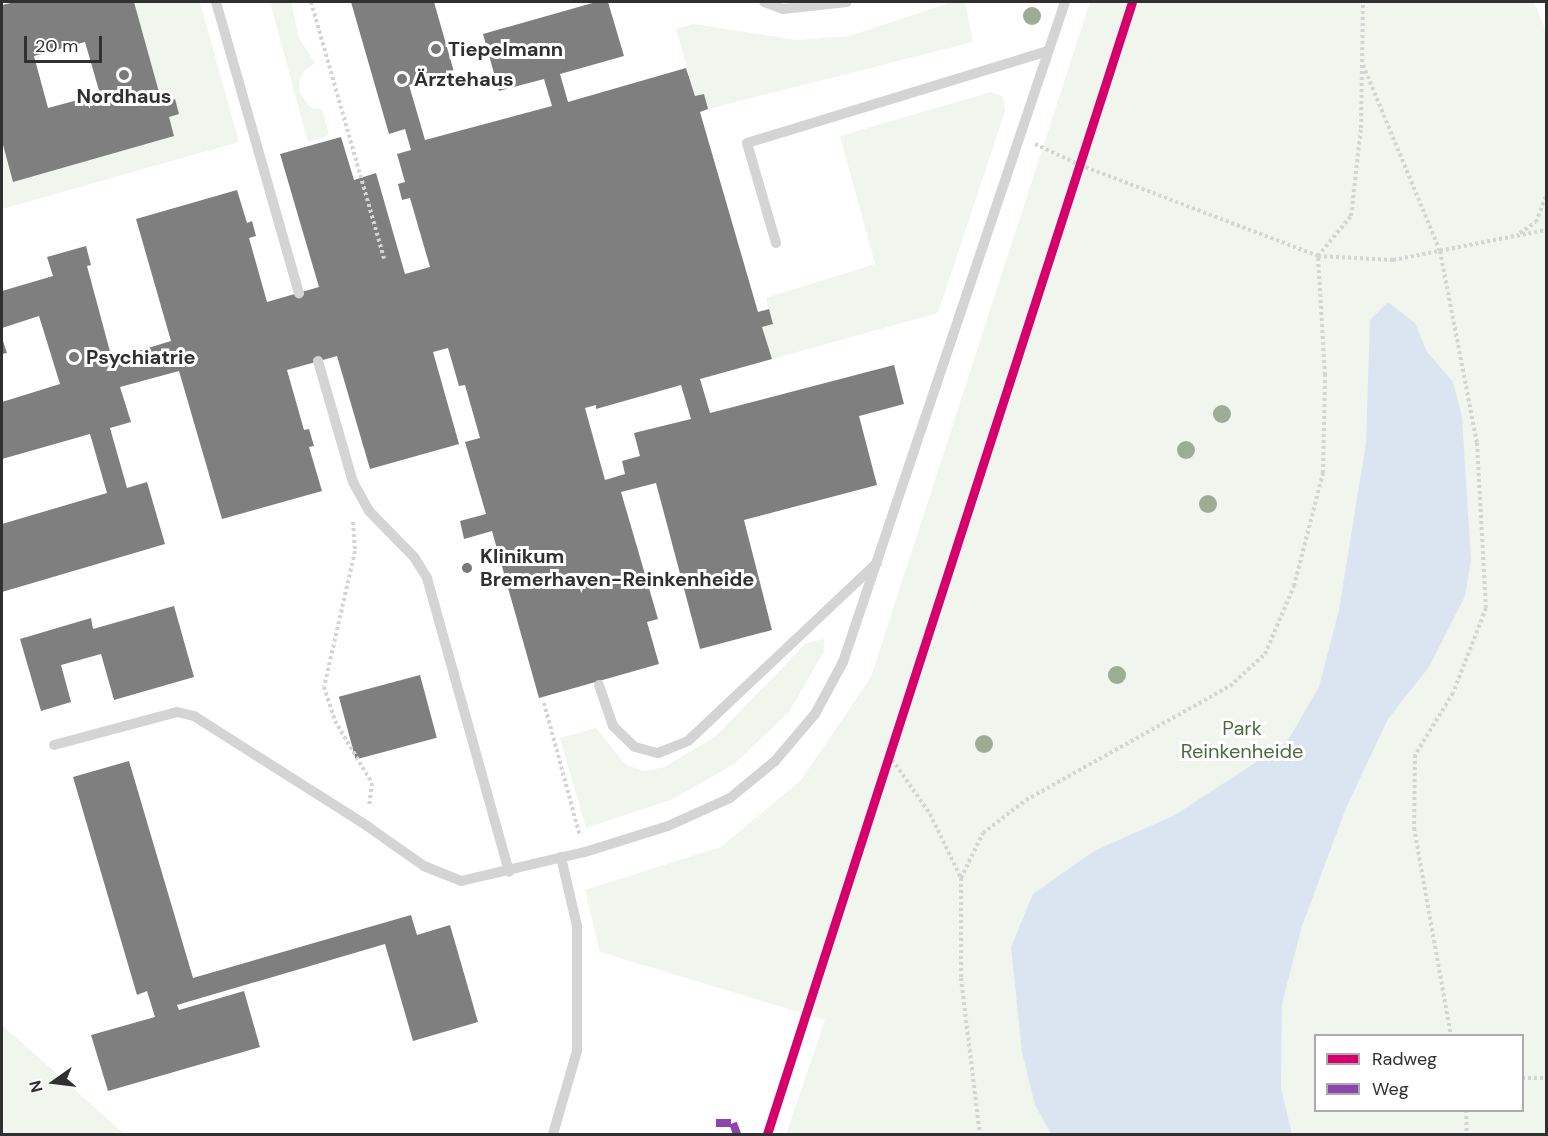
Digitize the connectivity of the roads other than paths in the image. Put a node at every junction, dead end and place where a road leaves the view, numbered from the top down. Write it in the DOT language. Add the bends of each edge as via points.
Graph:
graph roads {
  1 [pos="216,2"];
  2 [pos="764,2"];
  3 [pos="847,2"];
  4 [pos="1065,2"];
  5 [pos="1048,51"];
  6 [pos="776,243"];
  7 [pos="299,293"];
  8 [pos="318,362"];
  9 [pos="880,561"];
  10 [pos="599,685"];
  11 [pos="54,745"];
  12 [pos="561,857"];
  13 [pos="509,872"];
  14 [pos="553,1134"];
  1 -- 7 [label="lane"];
  2 -- 3 [label="lane" via="783,9"];
  4 -- 5 [label="lane"];
  5 -- 6 [label="lane" via="747,143"];
  5 -- 9 [label="lane"];
  8 -- 13 [label="lane" via="353,482 369,511 414,556 427,578"];
  9 -- 10 [label="lane" via="688,741 658,753 635,747 613,726"];
  9 -- 12 [label="lane" via="843,662 815,714 775,761 730,798 668,826"];
  11 -- 13 [label="lane" via="177,712 194,716 440,876 461,881"];
  12 -- 13 [label="lane"];
  12 -- 14 [label="lane" via="577,926 577,1051"];
}
